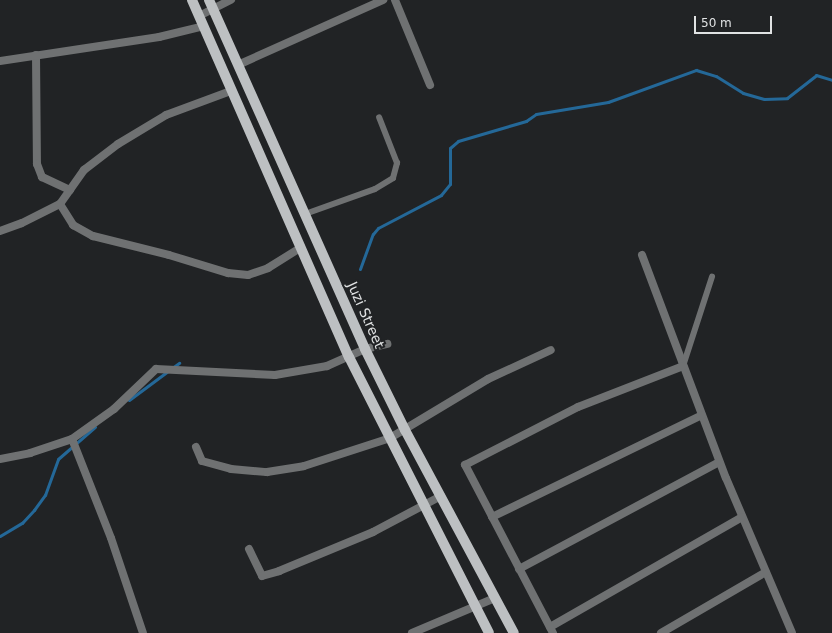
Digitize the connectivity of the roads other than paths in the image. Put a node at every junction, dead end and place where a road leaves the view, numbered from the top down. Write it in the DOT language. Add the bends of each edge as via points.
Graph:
graph roads {
  1 [pos="192,0"];
  2 [pos="231,0"];
  3 [pos="383,0"];
  4 [pos="395,0"];
  5 [pos="211,5"];
  6 [pos="199,16"];
  7 [pos="204,26"];
  8 [pos="36,55"];
  9 [pos="0,61"];
  10 [pos="240,64"];
  11 [pos="430,85"];
  12 [pos="231,91"];
  13 [pos="379,117"];
  14 [pos="70,190"];
  15 [pos="60,204"];
  16 [pos="305,214"];
  17 [pos="0,231"];
  18 [pos="300,248"];
  19 [pos="642,255"];
  20 [pos="712,277"];
  21 [pos="386,344"];
  22 [pos="365,349"];
  23 [pos="551,350"];
  24 [pos="349,357"];
  25 [pos="683,366"];
  26 [pos="702,415"];
  27 [pos="405,430"];
  28 [pos="390,438"];
  29 [pos="74,444"];
  30 [pos="196,447"];
  31 [pos="0,459"];
  32 [pos="719,462"];
  33 [pos="441,496"];
  34 [pos="424,506"];
  35 [pos="492,517"];
  36 [pos="742,517"];
  37 [pos="249,549"];
  38 [pos="519,569"];
  39 [pos="766,572"];
  40 [pos="495,598"];
  41 [pos="475,607"];
  42 [pos="551,630"];
  43 [pos="143,633"];
  44 [pos="412,633"];
  45 [pos="489,633"];
  46 [pos="514,633"];
  47 [pos="661,633"];
  48 [pos="792,633"];
  1 -- 6 [label="main road"];
  2 -- 5 [label="street"];
  3 -- 10 [label="street"];
  4 -- 11 [label="street"];
  5 -- 6 [label="street"];
  5 -- 10 [label="main road, Juzi Street"];
  6 -- 7 [label="main road"];
  7 -- 8 [label="street" via="159,37"];
  7 -- 12 [label="main road"];
  8 -- 9 [label="street"];
  8 -- 14 [label="street" via="37,164 42,177"];
  10 -- 16 [label="main road, Juzi Street"];
  12 -- 14 [label="street" via="166,115 118,144 84,170"];
  12 -- 18 [label="main road"];
  13 -- 16 [label="lane" via="397,163 393,178 375,189"];
  14 -- 15 [label="street"];
  15 -- 17 [label="street"];
  15 -- 18 [label="street" via="73,225 92,236 228,273 248,274 261,270"];
  16 -- 22 [label="main road, Juzi Street"];
  18 -- 24 [label="main road"];
  19 -- 25 [label="street"];
  20 -- 25 [label="lane"];
  21 -- 22 [label="street"];
  22 -- 24 [label="street"];
  22 -- 27 [label="main road, Juzi Street"];
  23 -- 27 [label="street" via="488,379"];
  24 -- 28 [label="main road"];
  24 -- 29 [label="street" via="327,366 275,375 156,369"];
  25 -- 26 [label="street"];
  25 -- 35 [label="street" via="578,407 465,465"];
  26 -- 32 [label="street"];
  26 -- 35 [label="street"];
  27 -- 28 [label="street"];
  27 -- 33 [label="main road, Juzi Street"];
  28 -- 30 [label="street" via="304,466 267,472 231,469 202,461"];
  28 -- 34 [label="main road"];
  29 -- 31 [label="street"];
  29 -- 43 [label="street" via="112,538"];
  32 -- 36 [label="street"];
  32 -- 38 [label="street"];
  33 -- 34 [label="street"];
  33 -- 40 [label="main road, Juzi Street"];
  34 -- 37 [label="street" via="373,532 262,576"];
  34 -- 41 [label="main road"];
  35 -- 38 [label="street"];
  36 -- 39 [label="street"];
  36 -- 42 [label="street"];
  38 -- 42 [label="street"];
  39 -- 47 [label="street"];
  39 -- 48 [label="street"];
  40 -- 41 [label="street"];
  40 -- 46 [label="main road, Juzi Street"];
  41 -- 44 [label="street"];
  41 -- 45 [label="main road"];
}
